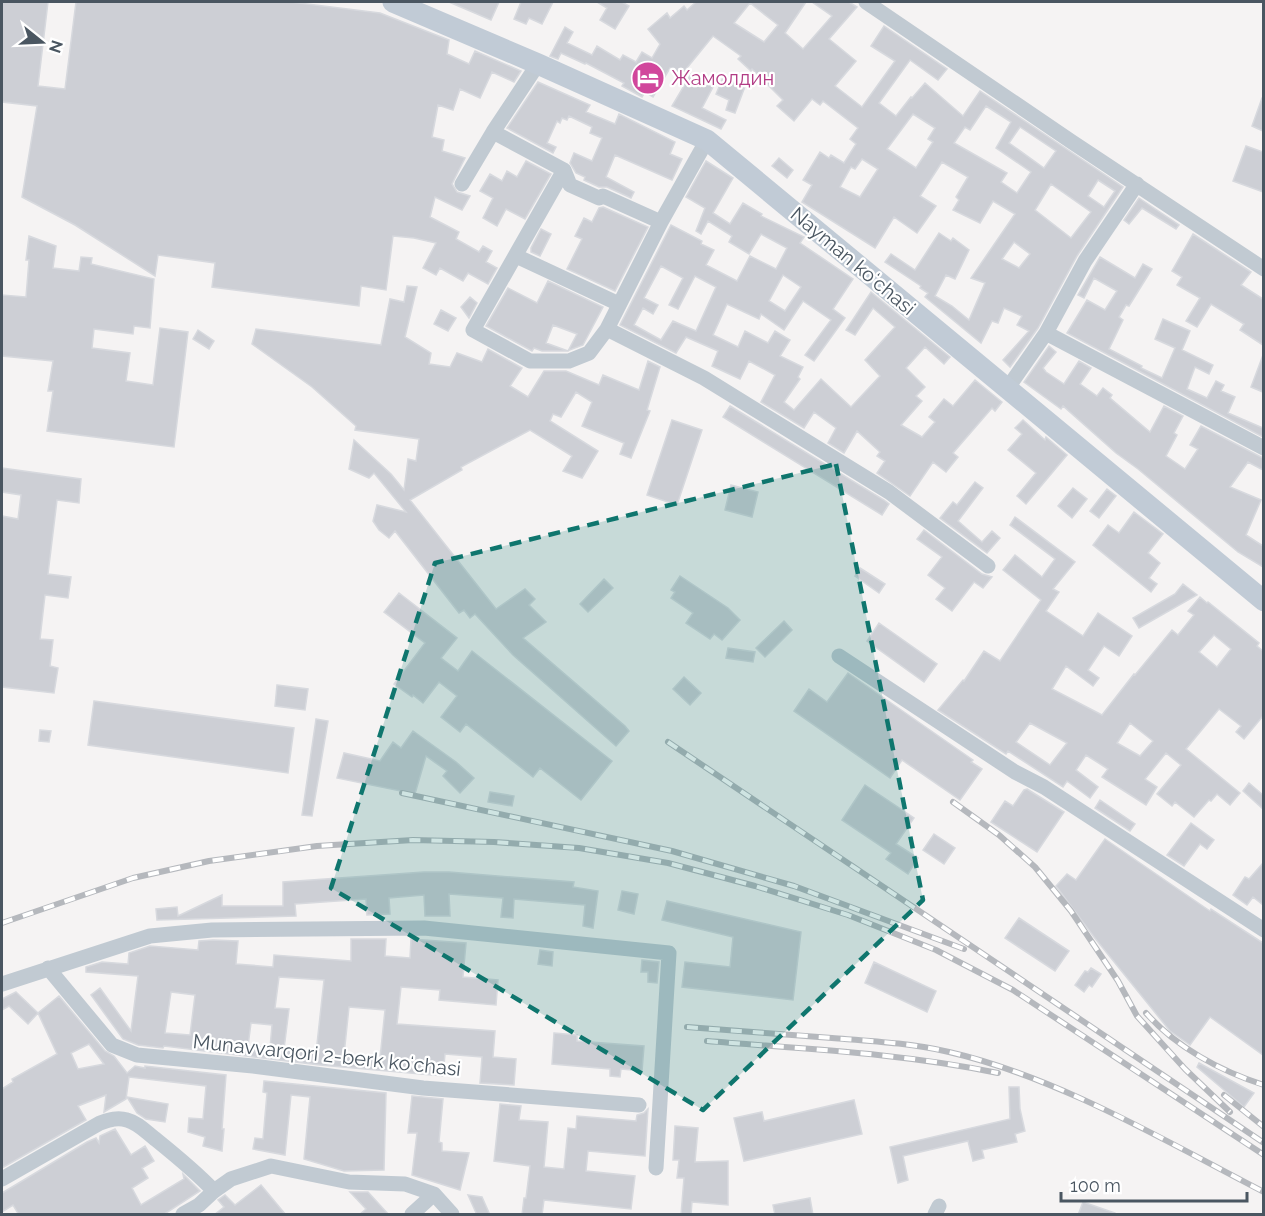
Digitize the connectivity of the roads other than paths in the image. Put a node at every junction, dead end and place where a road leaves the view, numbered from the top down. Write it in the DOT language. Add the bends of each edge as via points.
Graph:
graph roads {
  1 [pos="393,2"];
  2 [pos="866,2"];
  3 [pos="538,64"];
  4 [pos="493,132"];
  5 [pos="706,140"];
  6 [pos="564,171"];
  7 [pos="462,184"];
  8 [pos="1137,184"];
  9 [pos="661,222"];
  10 [pos="516,256"];
  11 [pos="1263,269"];
  12 [pos="619,304"];
  13 [pos="607,328"];
  14 [pos="1046,333"];
  15 [pos="1007,389"];
  16 [pos="1263,448"];
  17 [pos="988,567"];
  18 [pos="1263,601"];
  19 [pos="839,656"];
  20 [pos="1263,930"];
  21 [pos="48,968"];
  22 [pos="2,984"];
  23 [pos="639,1105"];
  24 [pos="656,1168"];
  25 [pos="2,1179"];
  26 [pos="214,1191"];
  27 [pos="434,1194"];
  28 [pos="183,1215"];
  29 [pos="412,1215"];
  30 [pos="452,1215"];
  1 -- 3 [label="main road, Nayman koʻchasi"];
  2 -- 8 [label="street"];
  3 -- 4 [label="street"];
  3 -- 5 [label="main road, Nayman koʻchasi"];
  4 -- 6 [label="street"];
  4 -- 7 [label="street"];
  5 -- 9 [label="street"];
  5 -- 15 [label="main road, Nayman koʻchasi"];
  6 -- 9 [label="street" via="570,185"];
  6 -- 10 [label="street"];
  8 -- 11 [label="street"];
  8 -- 14 [label="street" via="1086,261"];
  9 -- 12 [label="street"];
  10 -- 12 [label="street"];
  10 -- 13 [label="street" via="473,330 530,361 569,361 589,353"];
  12 -- 13 [label="street"];
  13 -- 17 [label="street" via="704,378 889,492"];
  14 -- 15 [label="street"];
  14 -- 16 [label="street"];
  15 -- 18 [label="main road, Nayman koʻchasi"];
  19 -- 20 [label="street"];
  21 -- 22 [label="street"];
  21 -- 23 [label="street, Munavvarqori 2-berk koʻchasi" via="112,1045 136,1055 423,1088"];
  21 -- 24 [label="street" via="150,936 212,930 424,928 669,953"];
  25 -- 26 [label="street" via="100,1123 125,1119 135,1122 187,1164"];
  26 -- 27 [label="street" via="231,1179 271,1166 349,1182 405,1184"];
  26 -- 28 [label="street"];
  27 -- 29 [label="street"];
  27 -- 30 [label="street"];
}
